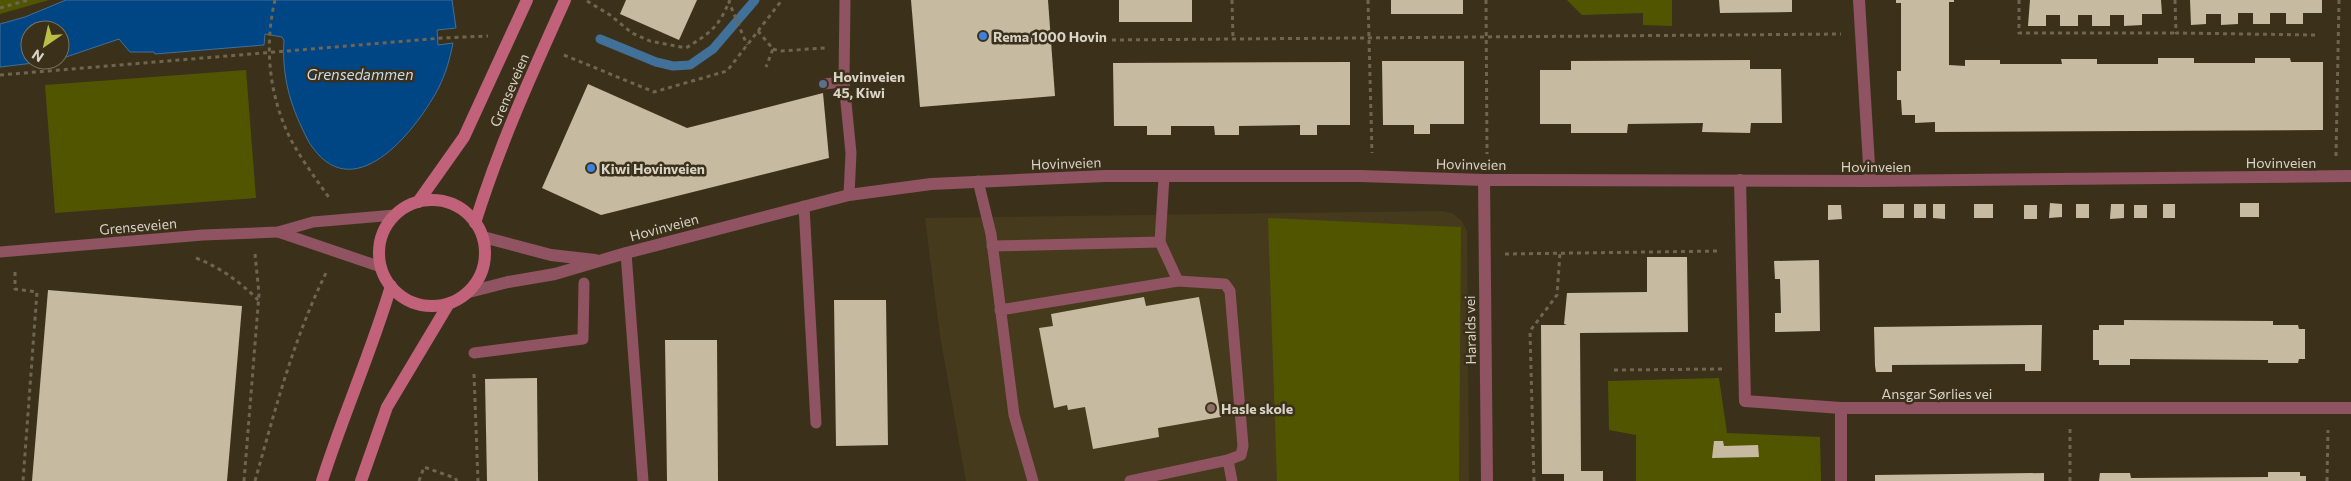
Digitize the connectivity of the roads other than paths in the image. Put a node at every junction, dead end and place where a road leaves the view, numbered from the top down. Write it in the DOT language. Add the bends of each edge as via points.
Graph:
graph roads {
  1 [pos="527,0"];
  2 [pos="565,0"];
  3 [pos="845,0"];
  4 [pos="1858,0"];
  5 [pos="844,82"];
  6 [pos="822,84"];
  7 [pos="2351,176"];
  8 [pos="1164,177"];
  9 [pos="1484,180"];
  10 [pos="1740,180"];
  11 [pos="978,181"];
  12 [pos="1870,181"];
  13 [pos="849,194"];
  14 [pos="418,202"];
  15 [pos="804,206"];
  16 [pos="395,215"];
  17 [pos="475,223"];
  18 [pos="278,232"];
  19 [pos="483,237"];
  20 [pos="1160,242"];
  21 [pos="992,246"];
  22 [pos="0,252"];
  23 [pos="626,253"];
  24 [pos="600,260"];
  25 [pos="381,267"];
  26 [pos="1178,281"];
  27 [pos="584,284"];
  28 [pos="391,286"];
  29 [pos="469,292"];
  30 [pos="448,305"];
  31 [pos="1000,310"];
  32 [pos="474,353"];
  33 [pos="1841,408"];
  34 [pos="2351,408"];
  35 [pos="816,423"];
  36 [pos="1228,460"];
  37 [pos="322,481"];
  38 [pos="361,481"];
  39 [pos="644,481"];
  40 [pos="1033,481"];
  41 [pos="1130,481"];
  42 [pos="1232,481"];
  43 [pos="1486,481"];
  44 [pos="1841,481"];
  1 -- 14 [label="main road, Grenseveien" via="464,137"];
  2 -- 17 [label="main road, Grenseveien" via="510,124"];
  3 -- 5 [label="lane"];
  4 -- 12 [label="street"];
  5 -- 6 [label="lane"];
  5 -- 13 [label="lane" via="851,153"];
  7 -- 12 [label="street, Hovinveien"];
  8 -- 9 [label="street, Hovinveien" via="1360,176"];
  8 -- 11 [label="street, Hovinveien"];
  8 -- 20 [label="lane"];
  9 -- 10 [label="street, Hovinveien"];
  9 -- 43 [label="street, Haralds vei"];
  10 -- 12 [label="street, Hovinveien"];
  10 -- 33 [label="street, Ansgar Sørlies vei" via="1745,402"];
  11 -- 13 [label="street, Hovinveien"];
  11 -- 21 [label="lane"];
  13 -- 15 [label="street, Hovinveien"];
  14 -- 16 [label="main road"];
  14 -- 17 [label="main road" via="450,203"];
  15 -- 23 [label="street, Hovinveien"];
  15 -- 35 [label="lane"];
  16 -- 18 [label="lane, Grenseveien" via="313,222"];
  16 -- 25 [label="main road" via="381,239"];
  17 -- 19 [label="main road"];
  18 -- 22 [label="lane, Grenseveien"];
  18 -- 25 [label="lane, Grenseveien"];
  19 -- 24 [label="street, Hovinveien" via="551,255"];
  19 -- 29 [label="main road" via="484,267"];
  20 -- 21 [label="lane"];
  20 -- 26 [label="lane"];
  21 -- 31 [label="lane"];
  23 -- 24 [label="street, Hovinveien"];
  23 -- 39 [label="lane"];
  24 -- 29 [label="street, Hovinveien" via="555,274"];
  25 -- 28 [label="main road"];
  26 -- 31 [label="lane"];
  26 -- 36 [label="lane" via="1225,284 1230,292 1243,446 1241,455"];
  27 -- 32 [label="lane" via="583,339"];
  28 -- 30 [label="main road" via="403,298 418,304"];
  28 -- 37 [label="main road"];
  29 -- 30 [label="main road"];
  30 -- 38 [label="main road" via="387,407"];
  31 -- 40 [label="lane" via="1014,415"];
  33 -- 34 [label="street, Ansgar Sørlies vei"];
  33 -- 44 [label="street"];
  36 -- 41 [label="lane"];
  36 -- 42 [label="lane"];
}
